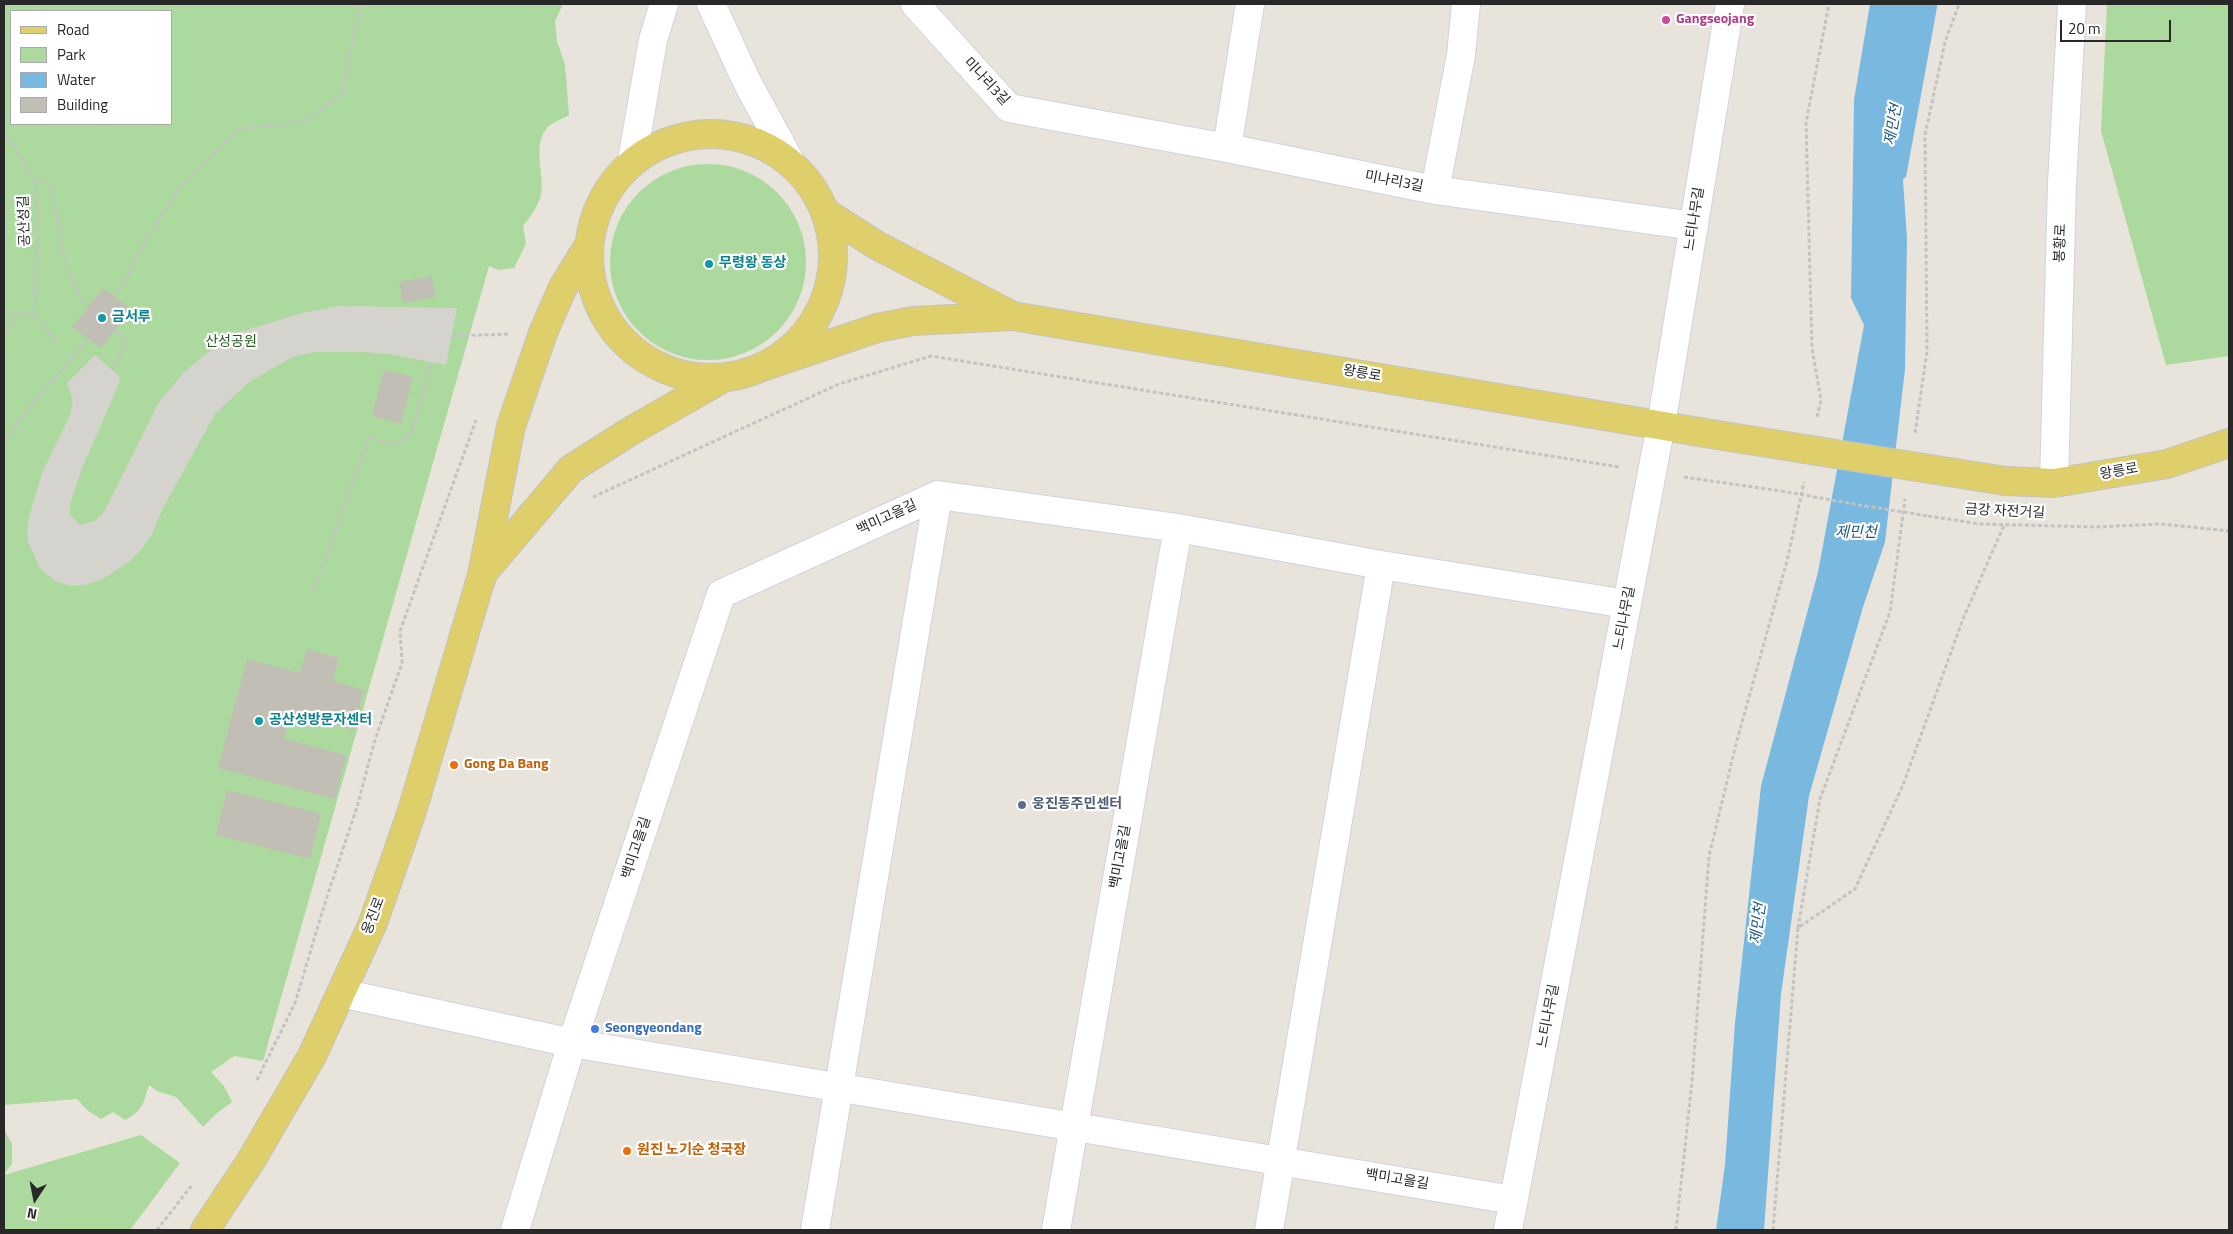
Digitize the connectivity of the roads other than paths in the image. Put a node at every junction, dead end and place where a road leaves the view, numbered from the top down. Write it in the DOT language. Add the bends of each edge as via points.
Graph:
graph roads {
  1 [pos="664,4"];
  2 [pos="711,4"];
  3 [pos="915,4"];
  4 [pos="1250,4"];
  5 [pos="1466,4"];
  6 [pos="1730,4"];
  7 [pos="2072,4"];
  8 [pos="1227,148"];
  9 [pos="632,161"];
  10 [pos="791,163"];
  11 [pos="1435,190"];
  12 [pos="826,213"];
  13 [pos="1694,226"];
  14 [pos="589,245"];
  15 [pos="1013,316"];
  16 [pos="762,367"];
  17 [pos="725,377"];
  18 [pos="1662,425"];
  19 [pos="2229,443"];
  20 [pos="2054,483"];
  21 [pos="938,495"];
  22 [pos="1178,528"];
  23 [pos="1381,565"];
  24 [pos="482,574"];
  25 [pos="1627,604"];
  26 [pos="341,993"];
  27 [pos="572,1043"];
  28 [pos="840,1086"];
  29 [pos="1075,1127"];
  30 [pos="1281,1161"];
  31 [pos="1513,1200"];
  32 [pos="205,1230"];
  33 [pos="515,1230"];
  34 [pos="815,1230"];
  35 [pos="1056,1230"];
  36 [pos="1269,1230"];
  37 [pos="1508,1230"];
  1 -- 9 [label="street" via="653,40"];
  2 -- 10 [label="street" via="747,82"];
  3 -- 8 [label="street, 미나리3길" via="1009,108"];
  4 -- 8 [label="street"];
  5 -- 11 [label="street, 미나리3길" via="1461,55"];
  6 -- 13 [label="street, 느티나무길"];
  7 -- 20 [label="street, 봉황로" via="2062,183"];
  8 -- 11 [label="street, 미나리3길"];
  9 -- 10 [label="main road" via="662,144 703,134 729,135 762,144"];
  9 -- 14 [label="main road" via="610,185 596,214"];
  10 -- 12 [label="main road" via="811,186"];
  11 -- 13 [label="street"];
  12 -- 15 [label="main road" via="878,246"];
  12 -- 16 [label="main road" via="833,248 830,284 817,318 796,344"];
  13 -- 18 [label="street, 느티나무길"];
  14 -- 17 [label="main road" via="591,280 602,311 623,341 652,363 689,375"];
  14 -- 24 [label="main road, 웅진로" via="563,287 543,333 511,426"];
  15 -- 16 [label="main road" via="913,321 877,328"];
  15 -- 18 [label="main road, 왕릉로"];
  16 -- 17 [label="main road"];
  17 -- 24 [label="main road" via="571,469"];
  18 -- 20 [label="main road, 왕릉로, bridge" via="2005,481"];
  18 -- 25 [label="street, 느티나무길"];
  19 -- 20 [label="main road, 왕릉로" via="2167,464"];
  21 -- 22 [label="street"];
  21 -- 27 [label="street, 백미고을길" via="721,594"];
  21 -- 28 [label="street, 백미고을길"];
  22 -- 23 [label="street"];
  22 -- 29 [label="street, 백미고을길"];
  23 -- 25 [label="street"];
  23 -- 30 [label="street"];
  24 -- 26 [label="main road, 웅진로" via="412,810 373,923"];
  25 -- 31 [label="street, 느티나무길"];
  26 -- 27 [label="street, 백미고을길"];
  26 -- 32 [label="main road, 웅진로" via="312,1056 252,1160"];
  27 -- 28 [label="street, 백미고을길"];
  27 -- 33 [label="street, 백미고을길"];
  28 -- 29 [label="street, 백미고을길"];
  28 -- 34 [label="street, 백미고을길"];
  29 -- 30 [label="street, 백미고을길"];
  29 -- 35 [label="street, 백미고을길"];
  30 -- 31 [label="street, 백미고을길"];
  30 -- 36 [label="street"];
  31 -- 37 [label="street, 느티나무길"];
}
